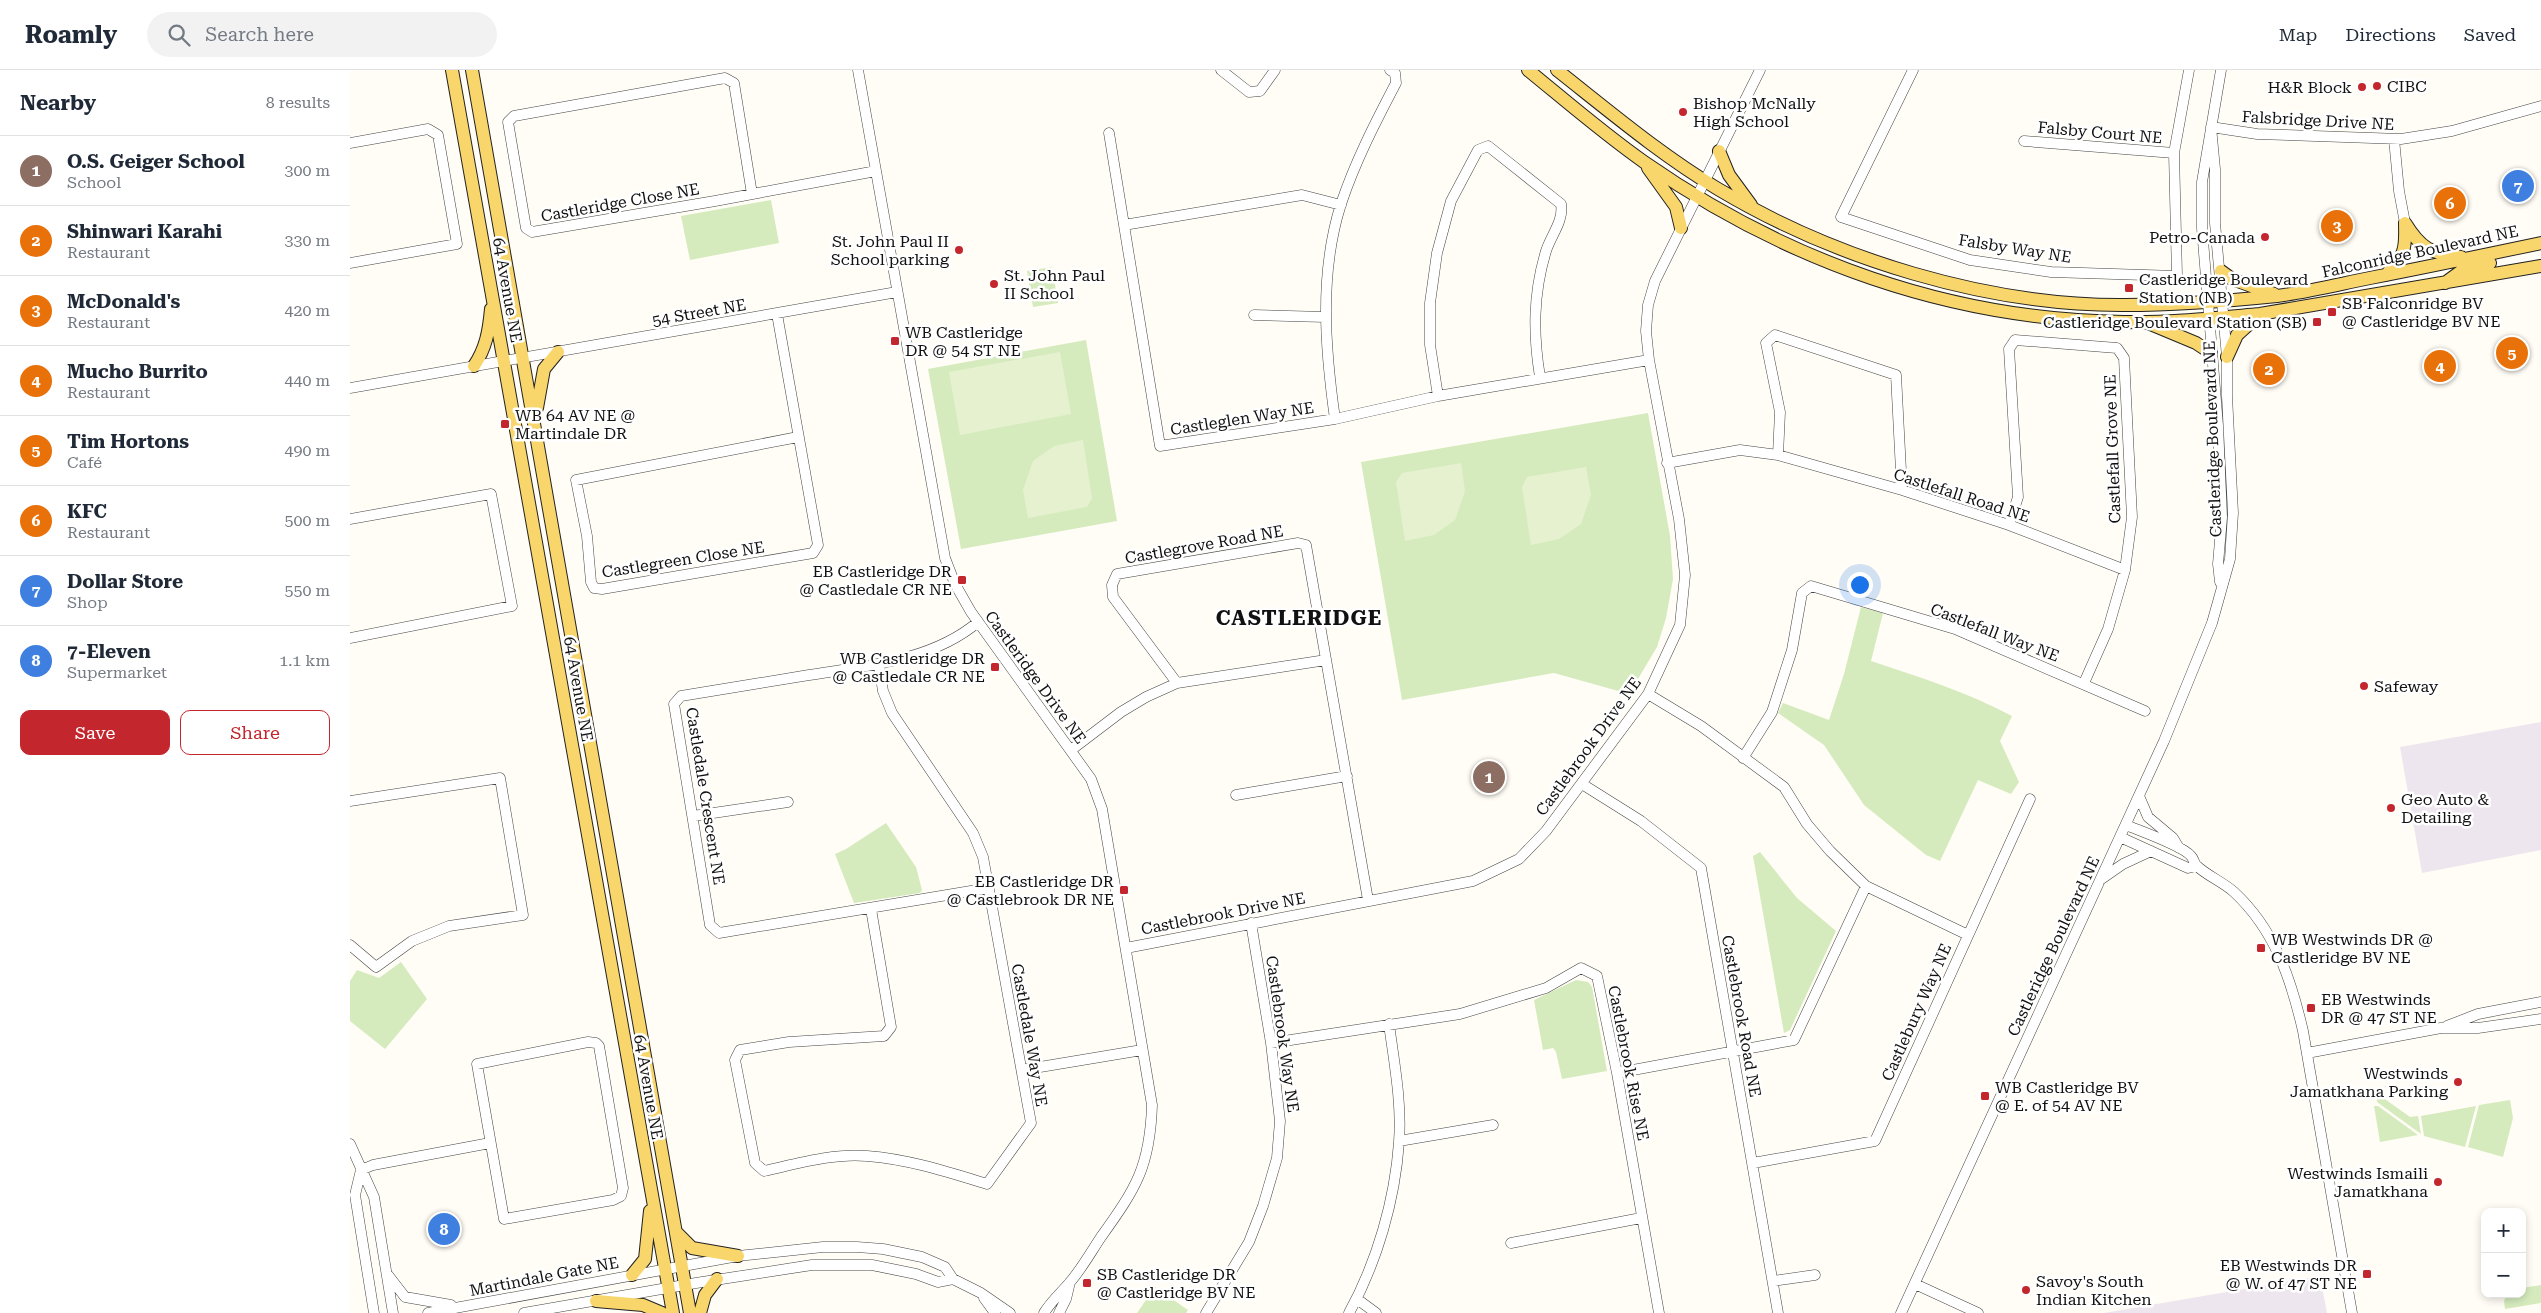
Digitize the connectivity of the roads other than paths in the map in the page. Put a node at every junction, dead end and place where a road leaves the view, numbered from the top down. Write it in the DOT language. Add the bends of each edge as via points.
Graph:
graph roads {
  1 [pos="452,70"];
  2 [pos="472,70"];
  3 [pos="858,70"];
  4 [pos="1221,70"];
  5 [pos="1275,70"];
  6 [pos="1390,70"];
  7 [pos="1528,70"];
  8 [pos="1557,70"];
  9 [pos="1760,70"];
  10 [pos="1913,70"];
  11 [pos="2189,70"];
  12 [pos="2221,70"];
  13 [pos="2541,106"];
  14 [pos="2211,128"];
  15 [pos="1109,132"];
  16 [pos="2394,139"];
  17 [pos="2024,141"];
  18 [pos="350,143"];
  19 [pos="1719,152"];
  20 [pos="2174,153"];
  21 [pos="1644,162"];
  22 [pos="876,170"];
  23 [pos="1705,181"];
  24 [pos="752,194"];
  25 [pos="1698,196"];
  26 [pos="1341,205"];
  27 [pos="1754,209"];
  28 [pos="2405,223"];
  29 [pos="1124,224"];
  30 [pos="1682,228"];
  31 [pos="2541,243"];
  32 [pos="2541,251"];
  33 [pos="2472,258"];
  34 [pos="350,263"];
  35 [pos="2541,266"];
  36 [pos="2221,271"];
  37 [pos="2386,275"];
  38 [pos="2445,284"];
  39 [pos="493,292"];
  40 [pos="898,292"];
  41 [pos="2279,296"];
  42 [pos="2223,300"];
  43 [pos="2208,301"];
  44 [pos="777,314"];
  45 [pos="2260,314"];
  46 [pos="1254,315"];
  47 [pos="1325,317"];
  48 [pos="2224,317"];
  49 [pos="2209,318"];
  50 [pos="2146,322"];
  51 [pos="558,352"];
  52 [pos="2211,354"];
  53 [pos="2227,357"];
  54 [pos="524,358"];
  55 [pos="1648,360"];
  56 [pos="504,361"];
  57 [pos="474,366"];
  58 [pos="1540,377"];
  59 [pos="350,388"];
  60 [pos="1438,396"];
  61 [pos="1335,418"];
  62 [pos="536,426"];
  63 [pos="798,437"];
  64 [pos="1778,455"];
  65 [pos="1667,463"];
  66 [pos="1902,490"];
  67 [pos="350,519"];
  68 [pos="2009,524"];
  69 [pos="2125,570"];
  70 [pos="2220,588"];
  71 [pos="978,622"];
  72 [pos="350,638"];
  73 [pos="1326,660"];
  74 [pos="879,665"];
  75 [pos="1177,683"];
  76 [pos="2084,683"];
  77 [pos="1648,694"];
  78 [pos="2145,711"];
  79 [pos="1072,750"];
  80 [pos="1743,758"];
  81 [pos="1347,776"];
  82 [pos="1582,784"];
  83 [pos="1236,795"];
  84 [pos="2139,796"];
  85 [pos="2030,799"];
  86 [pos="350,801"];
  87 [pos="788,802"];
  88 [pos="693,816"];
  89 [pos="2126,825"];
  90 [pos="2120,837"];
  91 [pos="2179,848"];
  92 [pos="2151,851"];
  93 [pos="2196,866"];
  94 [pos="2099,881"];
  95 [pos="1866,886"];
  96 [pos="989,888"];
  97 [pos="1368,900"];
  98 [pos="871,909"];
  99 [pos="1251,923"];
  100 [pos="1968,936"];
  101 [pos="350,945"];
  102 [pos="1126,948"];
  103 [pos="2541,1002"];
  104 [pos="2540,1019"];
  105 [pos="1389,1024"];
  106 [pos="2441,1028"];
  107 [pos="1271,1043"];
  108 [pos="1142,1050"];
  109 [pos="1733,1050"];
  110 [pos="2307,1053"];
  111 [pos="1022,1070"];
  112 [pos="1616,1073"];
  113 [pos="1493,1125"];
  114 [pos="1399,1141"];
  115 [pos="490,1143"];
  116 [pos="350,1144"];
  117 [pos="1753,1163"];
  118 [pos="361,1170"];
  119 [pos="652,1194"];
  120 [pos="1641,1218"];
  121 [pos="677,1233"];
  122 [pos="1511,1243"];
  123 [pos="738,1256"];
  124 [pos="682,1266"];
  125 [pos="666,1269"];
  126 [pos="386,1272"];
  127 [pos="632,1275"];
  128 [pos="1815,1275"];
  129 [pos="717,1279"];
  130 [pos="954,1279"];
  131 [pos="1773,1281"];
  132 [pos="1070,1282"];
  133 [pos="686,1284"];
  134 [pos="1915,1284"];
  135 [pos="669,1287"];
  136 [pos="981,1293"];
  137 [pos="1357,1299"];
  138 [pos="596,1301"];
  139 [pos="463,1307"];
  140 [pos="374,1313"];
  141 [pos="393,1313"];
  142 [pos="428,1313"];
  143 [pos="524,1313"];
  144 [pos="662,1313"];
  145 [pos="673,1313"];
  146 [pos="690,1313"];
  147 [pos="700,1313"];
  148 [pos="995,1313"];
  149 [pos="1010,1313"];
  150 [pos="1044,1313"];
  151 [pos="1059,1313"];
  152 [pos="1206,1313"];
  153 [pos="1349,1313"];
  154 [pos="1376,1313"];
  155 [pos="1658,1313"];
  156 [pos="1778,1313"];
  157 [pos="1901,1313"];
  158 [pos="1978,1313"];
  159 [pos="2352,1313"];
  1 -- 39 [label="main road, 64 Avenue NE"];
  2 -- 54 [label="main road, 64 Avenue NE"];
  3 -- 22 [label="street, Castleridge Drive NE"];
  4 -- 5 [label="street" via="1249,92 1260,91"];
  6 -- 26 [label="street" via="1395,73 1396,83 1365,143"];
  7 -- 21 [label="main road, Falconridge Boulevard NE"];
  8 -- 23 [label="main road, Falconridge Boulevard NE"];
  9 -- 19 [label="street, Castlebrook Drive NE"];
  10 -- 20 [label="street, Falsby Way NE" via="1841,218 1895,237 1970,260 2051,272 2177,276"];
  11 -- 20 [label="street, Falsby Way NE"];
  12 -- 14 [label="street, Castleridge Boulevard NE"];
  13 -- 16 [label="street, Falsbridge Drive NE" via="2452,130"];
  14 -- 16 [label="street, Falsbridge Drive NE" via="2257,134"];
  14 -- 36 [label="street, Castleridge Boulevard NE" via="2215,223"];
  14 -- 43 [label="street, Castleridge Boulevard NE" via="2202,182"];
  15 -- 29 [label="street"];
  16 -- 28 [label="street"];
  17 -- 20 [label="street, Falsby Court NE"];
  18 -- 34 [label="street" via="428,129 438,135 457,244"];
  19 -- 23 [label="street, Castlebrook Drive NE"];
  19 -- 27 [label="main road" via="1729,175"];
  21 -- 25 [label="main road, Falconridge Boulevard NE"];
  21 -- 30 [label="main road" via="1676,207"];
  22 -- 24 [label="street, Castleridge Close NE"];
  22 -- 40 [label="street, Castleridge Drive NE"];
  23 -- 25 [label="street, Castlebrook Drive NE"];
  23 -- 27 [label="main road, Falconridge Boulevard NE"];
  24 -- 24 [label="street, Castleridge Close NE" via="532,232 526,228 508,122 514,116 725,78 734,83"];
  25 -- 30 [label="street, Castlebrook Drive NE"];
  25 -- 50 [label="main road, Falconridge Boulevard NE" via="1814,258 1923,295 1976,308 2037,316"];
  26 -- 29 [label="street" via="1302,195"];
  26 -- 47 [label="street"];
  27 -- 43 [label="main road, Falconridge Boulevard NE" via="1796,230 1870,259 1984,291 2123,305"];
  28 -- 33 [label="main road" via="2423,248 2443,255"];
  28 -- 37 [label="main road" via="2406,248"];
  29 -- 61 [label="street, Castleglen Way NE" via="1160,446"];
  30 -- 55 [label="street, Castlebrook Drive NE" via="1655,281 1648,305"];
  31 -- 33 [label="main road, Falconridge Boulevard NE"];
  32 -- 38 [label="main road" via="2464,269"];
  33 -- 37 [label="main road, Falconridge Boulevard NE"];
  35 -- 38 [label="main road, Falconridge Boulevard NE"];
  36 -- 41 [label="main road" via="2232,279"];
  36 -- 42 [label="street, Castleridge Boulevard NE"];
  37 -- 41 [label="main road, Falconridge Boulevard NE"];
  38 -- 45 [label="main road, Falconridge Boulevard NE"];
  39 -- 56 [label="main road, 64 Avenue NE"];
  39 -- 57 [label="main road" via="489,331 483,352"];
  40 -- 44 [label="street, 54 Street NE"];
  40 -- 71 [label="street, Castleridge Drive NE" via="945,558 955,584"];
  41 -- 42 [label="main road, Falconridge Boulevard NE"];
  42 -- 43 [label="main road, Falconridge Boulevard NE"];
  42 -- 48 [label="street, Castleridge Boulevard NE"];
  43 -- 49 [label="street, Castleridge Boulevard NE"];
  44 -- 51 [label="street, 54 Street NE"];
  44 -- 63 [label="street, Castlegreen Close NE"];
  45 -- 48 [label="main road, Falconridge Boulevard NE"];
  45 -- 53 [label="main road" via="2237,335"];
  46 -- 47 [label="street"];
  47 -- 61 [label="street"];
  48 -- 49 [label="main road, Falconridge Boulevard NE"];
  48 -- 53 [label="street, Castleridge Boulevard NE"];
  49 -- 50 [label="main road, Falconridge Boulevard NE"];
  49 -- 52 [label="street, Castleridge Boulevard NE"];
  50 -- 52 [label="main road" via="2196,343"];
  51 -- 54 [label="street, 54 Street NE"];
  51 -- 62 [label="main road" via="544,369"];
  52 -- 70 [label="street, Castleridge Boulevard NE" via="2222,517 2218,564"];
  53 -- 70 [label="street, Castleridge Boulevard NE" via="2233,513 2230,559"];
  54 -- 56 [label="street, 54 Street NE"];
  54 -- 62 [label="main road, 64 Avenue NE"];
  55 -- 58 [label="street, Castleglen Way NE"];
  55 -- 65 [label="street, Castlebrook Drive NE"];
  56 -- 57 [label="street, 54 Street NE"];
  56 -- 119 [label="main road, 64 Avenue NE"];
  57 -- 59 [label="street, 54 Street NE"];
  58 -- 60 [label="street, Castleglen Way NE"];
  58 -- 60 [label="street" via="1534,341 1536,295 1546,250 1563,213 1561,204 1488,146 1478,150 1451,201 1437,254 1430,303 1430,345"];
  60 -- 61 [label="street, Castleglen Way NE"];
  62 -- 121 [label="main road, 64 Avenue NE"];
  63 -- 63 [label="street, Castlegreen Close NE" via="576,480 594,588 813,553 818,545"];
  64 -- 65 [label="street, Castlefall Road NE" via="1740,450"];
  64 -- 66 [label="street, Castlefall Road NE"];
  64 -- 66 [label="street" via="1780,412 1766,343 1775,335 1896,375"];
  65 -- 77 [label="street, Castlebrook Drive NE" via="1679,519 1685,575 1680,625"];
  66 -- 68 [label="street, Castlefall Road NE"];
  67 -- 72 [label="street" via="491,494 512,606"];
  68 -- 69 [label="street, Castlefall Road NE"];
  68 -- 69 [label="street, Castlefall Grove NE" via="2018,497 2009,349 2015,340 2117,348 2124,358 2132,517"];
  69 -- 76 [label="street" via="2108,629"];
  70 -- 84 [label="street, Castleridge Boulevard NE" via="2212,623 2198,659"];
  71 -- 74 [label="street, Castledale Crescent NE" via="942,644"];
  71 -- 79 [label="street, Castleridge Drive NE"];
  73 -- 75 [label="street"];
  73 -- 75 [label="street, Castlegrove Road NE" via="1306,545 1298,543 1117,574 1112,585 1114,597"];
  73 -- 81 [label="street, Castlegrove Road NE"];
  74 -- 88 [label="street, Castledale Crescent NE" via="680,696 674,704"];
  74 -- 96 [label="street, Castledale Way NE" via="883,691 892,713 973,832 983,856"];
  75 -- 79 [label="street" via="1121,712"];
  76 -- 78 [label="street, Castlefall Way NE"];
  76 -- 80 [label="street, Castlefall Way NE" via="1955,629 1811,586 1802,593 1792,650 1772,712"];
  77 -- 80 [label="street, Castlebury Way NE" via="1701,726"];
  77 -- 82 [label="street, Castlebrook Drive NE"];
  79 -- 102 [label="street, Castleridge Drive NE" via="1091,778 1102,810"];
  80 -- 95 [label="street, Castlebury Way NE" via="1784,787 1807,824 1830,852"];
  81 -- 83 [label="street"];
  81 -- 97 [label="street, Castlegrove Road NE"];
  82 -- 97 [label="street, Castlebrook Drive NE" via="1546,831 1519,859 1496,872 1460,885"];
  82 -- 109 [label="street, Castlebrook Road NE" via="1641,821 1701,868"];
  84 -- 89 [label="street, Castleridge Boulevard NE"];
  84 -- 91 [label="street" via="2148,817 2173,838"];
  85 -- 100 [label="street"];
  86 -- 101 [label="street" via="500,778 523,915 449,926 412,941 376,967"];
  87 -- 88 [label="street"];
  88 -- 98 [label="street, Castledale Crescent NE" via="710,925 719,933"];
  89 -- 90 [label="street, Castleridge Boulevard NE"];
  89 -- 91 [label="street"];
  90 -- 92 [label="street"];
  90 -- 94 [label="street, Castleridge Boulevard NE"];
  91 -- 93 [label="street" via="2191,855"];
  92 -- 93 [label="street" via="2188,868"];
  92 -- 94 [label="street" via="2123,864"];
  93 -- 110 [label="street" via="2223,882 2244,902 2280,953 2292,986"];
  94 -- 134 [label="street, Castleridge Boulevard NE"];
  95 -- 100 [label="street, Castlebury Way NE"];
  95 -- 109 [label="street" via="1794,1040"];
  96 -- 98 [label="street, Castledale Crescent NE"];
  96 -- 111 [label="street, Castledale Way NE"];
  97 -- 99 [label="street, Castlebrook Drive NE"];
  98 -- 111 [label="street, Castledale Way NE" via="891,1027 884,1036 805,1040 740,1050 735,1060 755,1163 764,1171 800,1163 866,1156 928,1166 987,1184 1031,1123"];
  99 -- 102 [label="street, Castlebrook Drive NE"];
  99 -- 107 [label="street, Castlebrook Way NE"];
  100 -- 117 [label="street, Castlebury Way NE" via="1875,1141"];
  102 -- 108 [label="street, Castleridge Drive NE"];
  103 -- 106 [label="street" via="2478,1014"];
  104 -- 106 [label="street" via="2478,1028"];
  105 -- 107 [label="street, Castlebrook Rise NE"];
  105 -- 112 [label="street, Castlebrook Rise NE" via="1460,1014 1510,1000 1546,988 1581,968 1597,976"];
  105 -- 114 [label="street" via="1397,1083"];
  106 -- 110 [label="street"];
  107 -- 152 [label="street, Castlebrook Way NE" via="1280,1121 1277,1158 1249,1242"];
  108 -- 111 [label="street"];
  108 -- 132 [label="street, Castleridge Drive NE" via="1152,1105 1151,1135 1144,1164 1133,1192"];
  109 -- 112 [label="street"];
  109 -- 117 [label="street, Castlebrook Road NE"];
  110 -- 159 [label="street"];
  112 -- 120 [label="street, Castlebrook Rise NE"];
  113 -- 114 [label="street"];
  114 -- 137 [label="street" via="1384,1224"];
  115 -- 115 [label="street" via="504,1219 621,1196 623,1188 599,1046 588,1042 477,1064"];
  115 -- 118 [label="street"];
  116 -- 118 [label="street"];
  117 -- 131 [label="street, Castlebrook Road NE"];
  118 -- 126 [label="street" via="374,1197"];
  118 -- 140 [label="street" via="355,1195"];
  119 -- 125 [label="main road, 64 Avenue NE"];
  119 -- 127 [label="main road" via="645,1259"];
  120 -- 122 [label="street"];
  120 -- 155 [label="street, Castlebrook Rise NE"];
  121 -- 123 [label="main road" via="692,1248"];
  121 -- 124 [label="main road, 64 Avenue NE"];
  123 -- 124 [label="street"];
  123 -- 130 [label="street" via="823,1247 883,1249 922,1257 945,1267"];
  124 -- 125 [label="street"];
  124 -- 133 [label="main road, 64 Avenue NE"];
  125 -- 127 [label="street, Martindale Gate NE"];
  125 -- 135 [label="main road, 64 Avenue NE"];
  126 -- 139 [label="street" via="405,1297"];
  126 -- 141 [label="street"];
  127 -- 139 [label="street, Martindale Gate NE"];
  128 -- 131 [label="street"];
  129 -- 130 [label="street" via="812,1265 844,1264 872,1265 938,1282"];
  129 -- 133 [label="street"];
  129 -- 147 [label="main road" via="705,1295"];
  130 -- 136 [label="street"];
  131 -- 156 [label="street, Castlebrook Road NE"];
  132 -- 150 [label="street, Castleridge Drive NE" via="1056,1294"];
  132 -- 151 [label="street, Castleridge Drive NE"];
  133 -- 135 [label="street"];
  133 -- 146 [label="main road, 64 Avenue NE"];
  134 -- 157 [label="street, Castleridge Boulevard NE"];
  134 -- 158 [label="street"];
  135 -- 138 [label="street, Martindale Gate NE"];
  135 -- 145 [label="main road, 64 Avenue NE"];
  136 -- 148 [label="street"];
  136 -- 149 [label="street"];
  137 -- 153 [label="street"];
  137 -- 154 [label="street"];
  138 -- 143 [label="street, Martindale Gate NE"];
  138 -- 144 [label="main road" via="643,1305"];
  139 -- 142 [label="street, Martindale Gate NE"];
}
